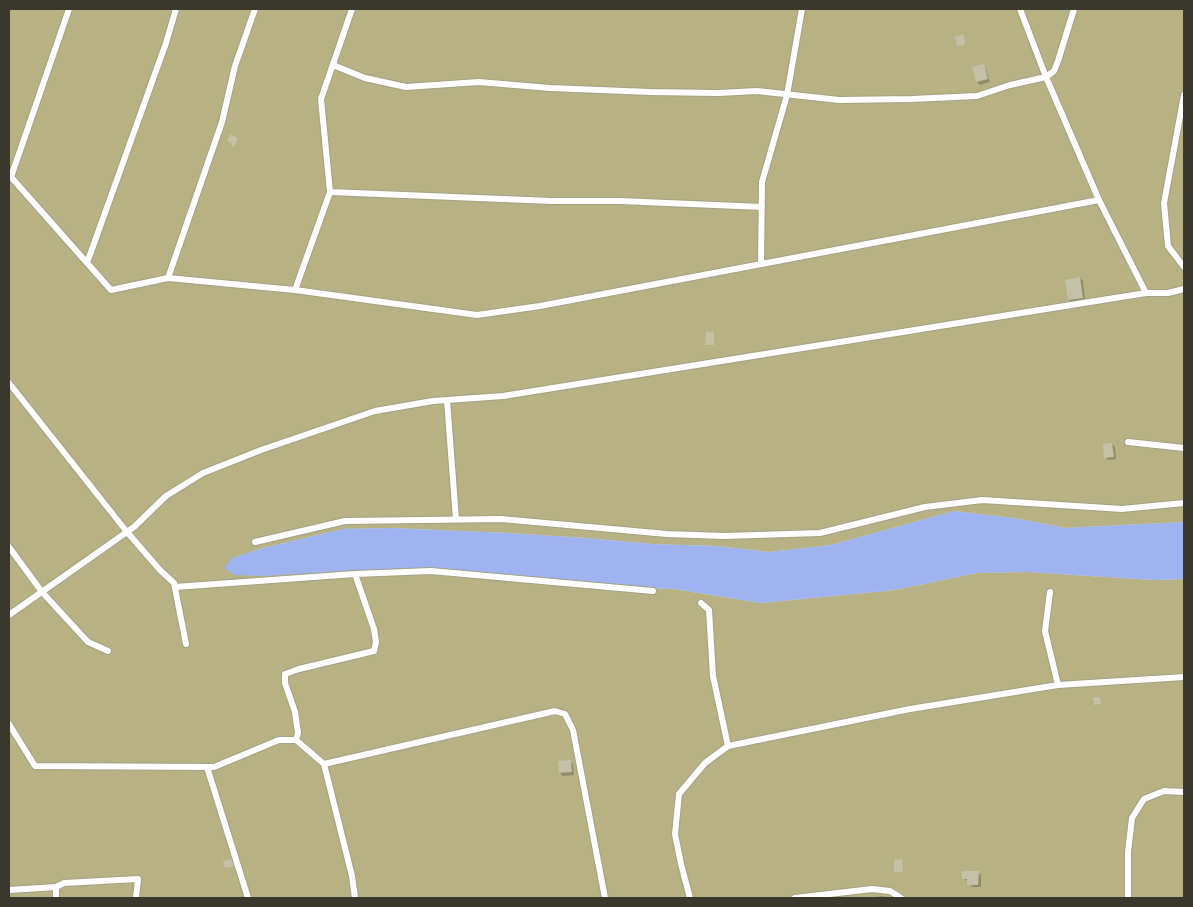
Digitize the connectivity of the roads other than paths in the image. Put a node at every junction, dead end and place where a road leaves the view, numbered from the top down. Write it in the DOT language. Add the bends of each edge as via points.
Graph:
graph roads {
  1 [pos="68,9"];
  2 [pos="176,9"];
  3 [pos="255,9"];
  4 [pos="352,9"];
  5 [pos="802,9"];
  6 [pos="1020,9"];
  7 [pos="1074,9"];
  8 [pos="332,65"];
  9 [pos="1046,78"];
  10 [pos="787,95"];
  11 [pos="1184,95"];
  12 [pos="330,192"];
  13 [pos="1099,200"];
  14 [pos="762,207"];
  15 [pos="87,263"];
  16 [pos="761,264"];
  17 [pos="1184,267"];
  18 [pos="168,278"];
  19 [pos="1184,289"];
  20 [pos="295,290"];
  21 [pos="1146,293"];
  22 [pos="9,383"];
  23 [pos="447,400"];
  24 [pos="1128,442"];
  25 [pos="1184,448"];
  26 [pos="1184,503"];
  27 [pos="456,519"];
  28 [pos="127,532"];
  29 [pos="255,542"];
  30 [pos="9,547"];
  31 [pos="355,574"];
  32 [pos="175,587"];
  33 [pos="653,591"];
  34 [pos="42,592"];
  35 [pos="1050,592"];
  36 [pos="701,603"];
  37 [pos="9,615"];
  38 [pos="186,644"];
  39 [pos="108,651"];
  40 [pos="1184,677"];
  41 [pos="1058,685"];
  42 [pos="9,724"];
  43 [pos="296,740"];
  44 [pos="728,746"];
  45 [pos="324,764"];
  46 [pos="207,767"];
  47 [pos="1184,792"];
  48 [pos="56,887"];
  49 [pos="9,890"];
  50 [pos="56,898"];
  51 [pos="136,898"];
  52 [pos="248,898"];
  53 [pos="355,898"];
  54 [pos="605,898"];
  55 [pos="690,898"];
  56 [pos="795,898"];
  57 [pos="901,898"];
  58 [pos="1128,898"];
  1 -- 15 [label="lane" via="10,177"];
  2 -- 15 [label="lane"];
  3 -- 18 [label="lane" via="235,66 222,122"];
  4 -- 8 [label="lane"];
  5 -- 10 [label="lane"];
  6 -- 9 [label="lane"];
  7 -- 9 [label="lane" via="1054,71"];
  8 -- 10 [label="lane" via="365,78 406,87 478,82 550,88 718,93 757,91"];
  8 -- 12 [label="lane" via="321,99"];
  9 -- 10 [label="lane" via="977,96 949,98 838,100"];
  9 -- 13 [label="lane"];
  10 -- 14 [label="lane" via="762,182"];
  11 -- 17 [label="lane" via="1164,203 1168,246"];
  12 -- 14 [label="lane"];
  12 -- 20 [label="lane"];
  13 -- 16 [label="lane"];
  13 -- 21 [label="lane"];
  14 -- 16 [label="lane"];
  15 -- 18 [label="lane" via="111,290"];
  16 -- 20 [label="lane" via="477,315"];
  18 -- 20 [label="lane"];
  19 -- 21 [label="lane"];
  21 -- 23 [label="lane" via="503,396"];
  22 -- 28 [label="lane"];
  23 -- 27 [label="lane"];
  23 -- 28 [label="lane" via="375,411 203,473 166,496"];
  24 -- 25 [label="lane"];
  26 -- 27 [label="lane" via="1122,509 982,500 925,508 820,533 724,536 501,519"];
  27 -- 29 [label="lane" via="345,521"];
  28 -- 32 [label="lane"];
  28 -- 34 [label="lane"];
  30 -- 34 [label="lane"];
  31 -- 32 [label="lane"];
  31 -- 33 [label="lane" via="431,571"];
  31 -- 43 [label="lane" via="374,629 374,650 285,674 295,712"];
  32 -- 38 [label="lane"];
  34 -- 37 [label="lane"];
  34 -- 39 [label="lane" via="88,642"];
  35 -- 41 [label="lane" via="1045,631"];
  36 -- 44 [label="lane" via="709,610 714,676"];
  40 -- 41 [label="lane"];
  41 -- 44 [label="lane" via="910,709"];
  42 -- 46 [label="lane" via="35,766"];
  43 -- 45 [label="lane"];
  43 -- 46 [label="lane" via="280,740"];
  44 -- 55 [label="lane" via="704,763 679,794 675,834"];
  45 -- 53 [label="lane"];
  45 -- 54 [label="lane" via="555,711 565,714 574,730"];
  46 -- 52 [label="lane"];
  47 -- 58 [label="lane" via="1164,791 1144,799 1132,818"];
  48 -- 49 [label="lane"];
  48 -- 50 [label="lane"];
  48 -- 51 [label="lane" via="64,883 138,879"];
  56 -- 57 [label="lane" via="872,890 890,891"];
}
